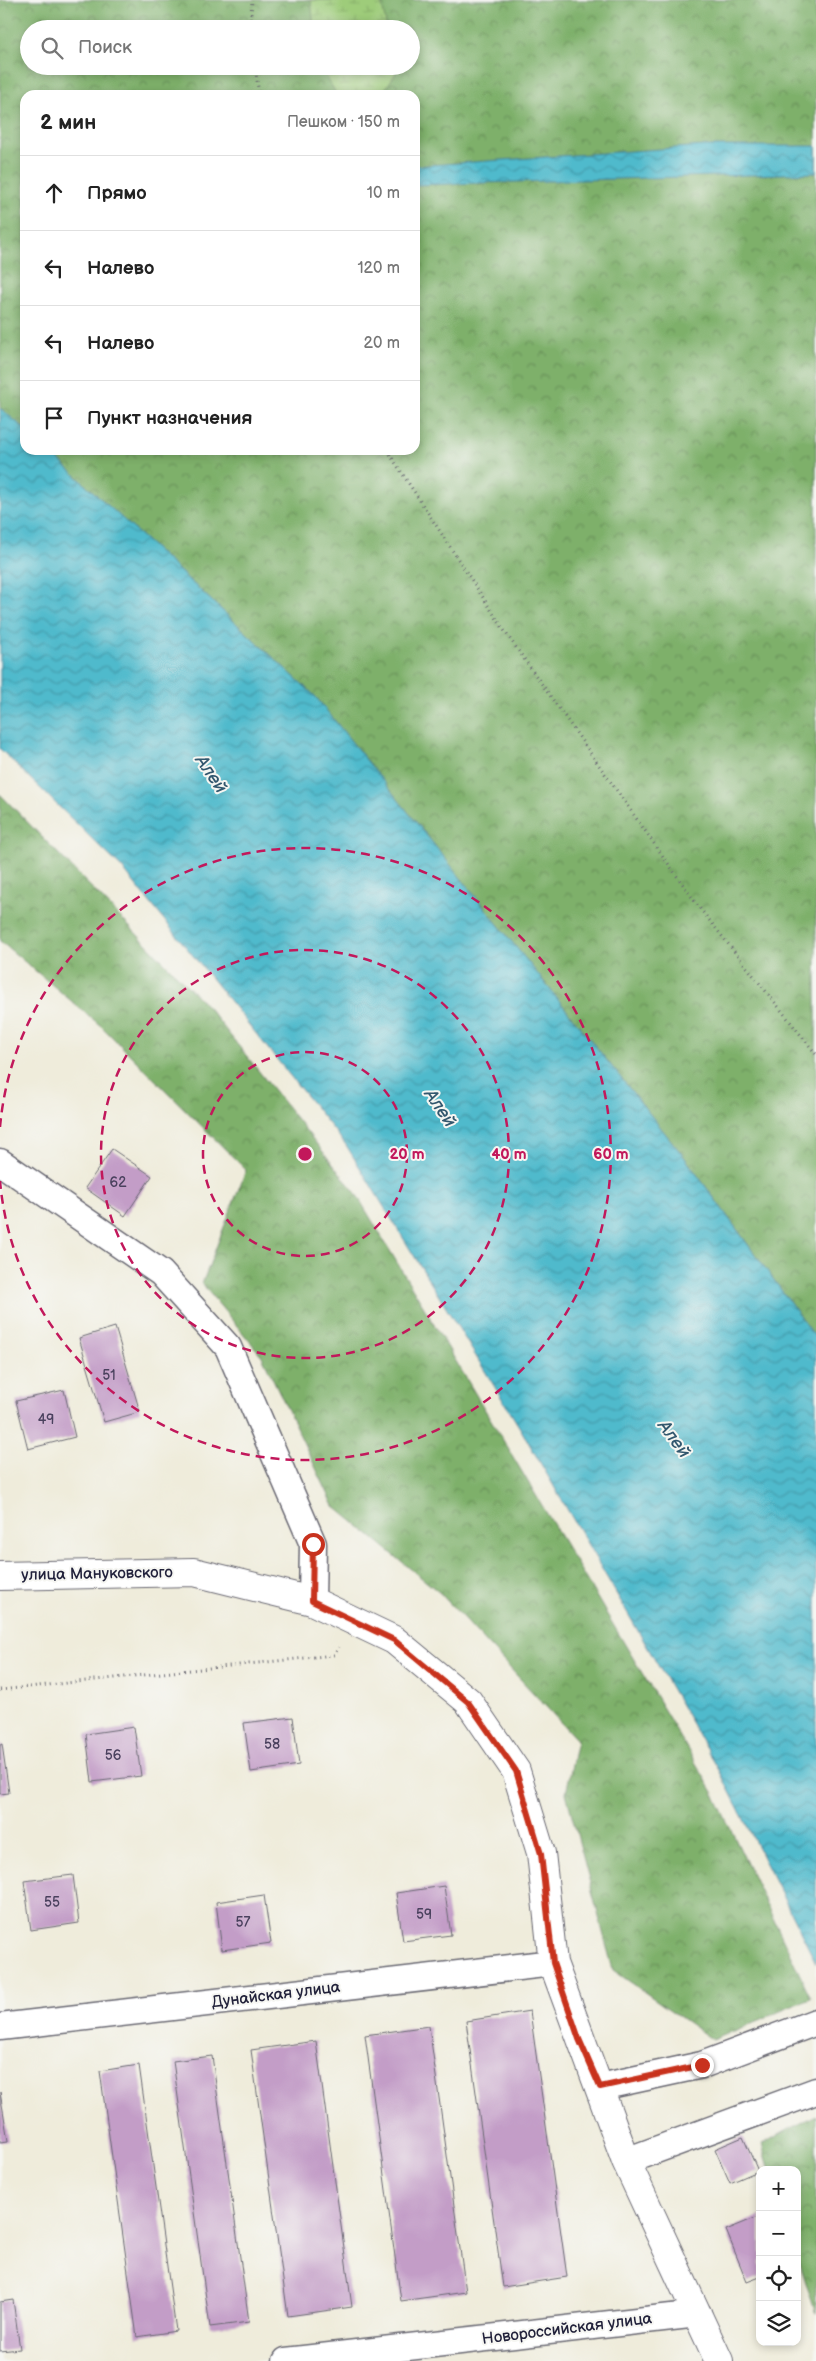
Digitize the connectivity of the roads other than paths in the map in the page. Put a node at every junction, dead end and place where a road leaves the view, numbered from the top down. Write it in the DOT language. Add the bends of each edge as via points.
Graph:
graph roads {
  1 [pos="0,1162"];
  2 [pos="0,1576"];
  3 [pos="312,1601"];
  4 [pos="553,1963"];
  5 [pos="816,2022"];
  6 [pos="0,2027"];
  7 [pos="600,2087"];
  8 [pos="816,2091"];
  9 [pos="626,2161"];
  10 [pos="698,2314"];
  11 [pos="286,2361"];
  12 [pos="719,2361"];
  1 -- 3 [label="street" via="160,1273 228,1347 313,1544"];
  2 -- 3 [label="street, улица Мануковского" via="194,1572"];
  3 -- 4 [label="street, улица Мануковского" via="394,1640 468,1702 516,1771 541,1854"];
  4 -- 6 [label="street, Дунайская улица"];
  4 -- 7 [label="street, улица Мануковского" via="579,2039"];
  5 -- 7 [label="street" via="702,2065"];
  7 -- 9 [label="street, улица Мануковского"];
  8 -- 9 [label="street"];
  9 -- 10 [label="street, улица Мануковского"];
  10 -- 11 [label="street, Новороссийская улица"];
  10 -- 12 [label="street, улица Мануковского"];
}
